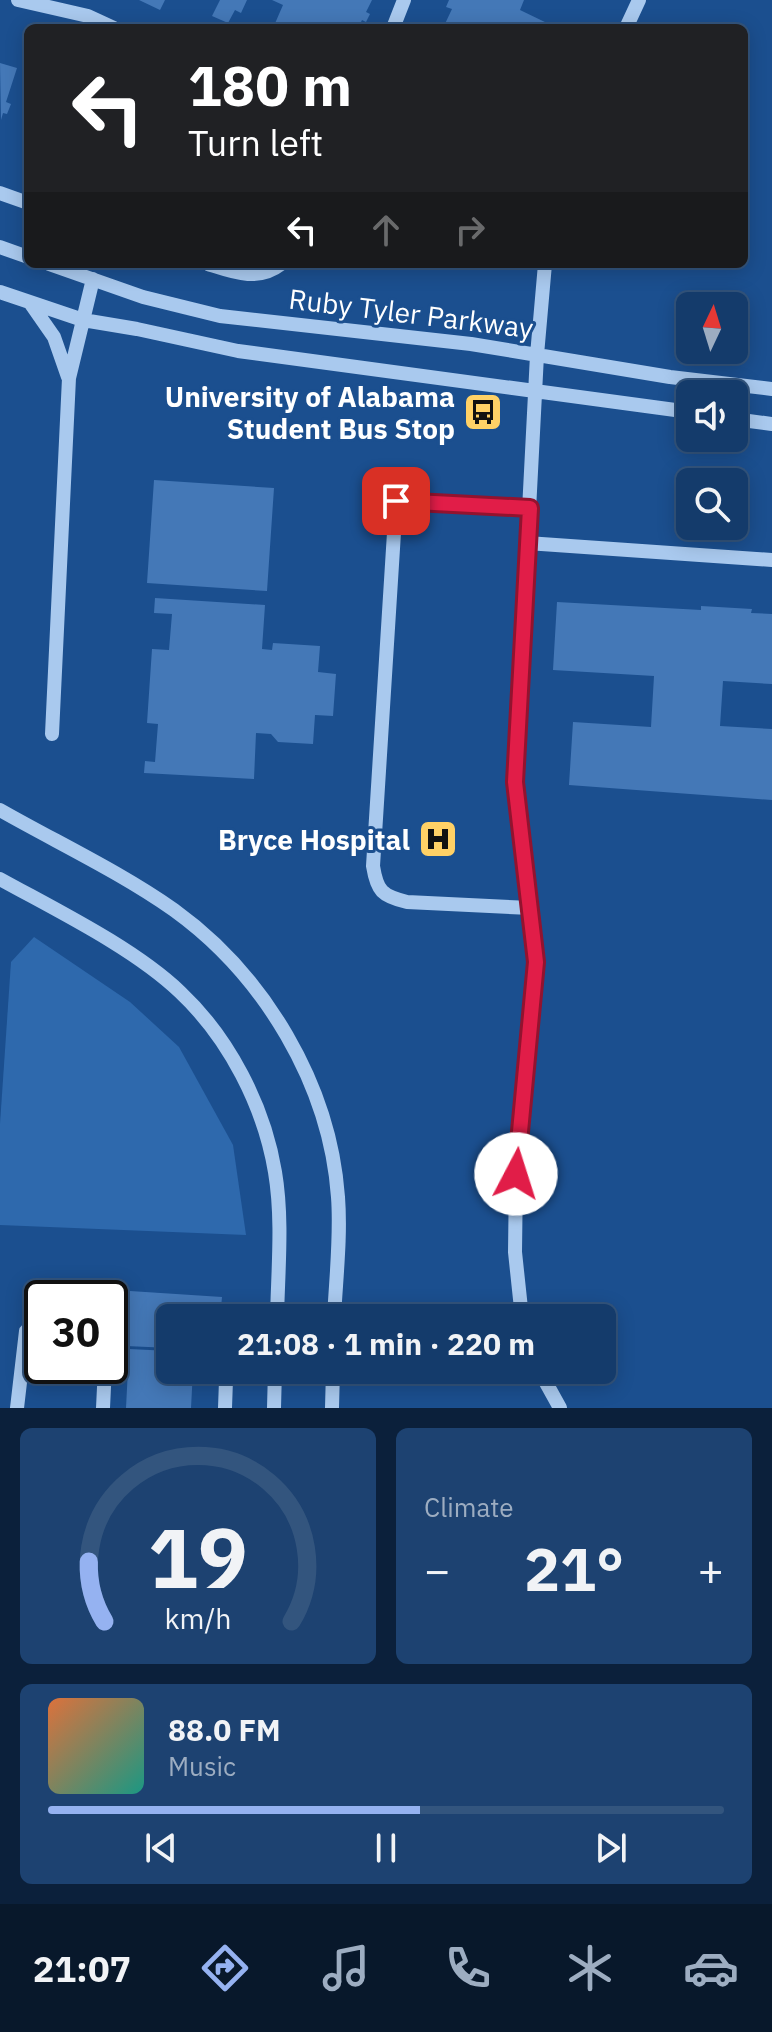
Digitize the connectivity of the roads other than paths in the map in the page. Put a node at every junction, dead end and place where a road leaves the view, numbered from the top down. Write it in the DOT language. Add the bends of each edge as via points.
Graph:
graph roads {
  1 [pos="18,0"];
  2 [pos="88,0"];
  3 [pos="404,0"];
  4 [pos="639,0"];
  5 [pos="88,16"];
  6 [pos="105,24"];
  7 [pos="395,24"];
  8 [pos="628,24"];
  9 [pos="0,193"];
  10 [pos="24,202"];
  11 [pos="0,247"];
  12 [pos="24,256"];
  13 [pos="61,268"];
  14 [pos="221,268"];
  15 [pos="275,268"];
  16 [pos="545,268"];
  17 [pos="93,279"];
  18 [pos="0,292"];
  19 [pos="31,304"];
  20 [pos="83,320"];
  21 [pos="537,355"];
  22 [pos="69,378"];
  23 [pos="772,389"];
  24 [pos="536,390"];
  25 [pos="676,410"];
  26 [pos="748,421"];
  27 [pos="772,424"];
  28 [pos="530,508"];
  29 [pos="527,543"];
  30 [pos="772,560"];
  31 [pos="52,734"];
  32 [pos="0,810"];
  33 [pos="0,879"];
  34 [pos="531,908"];
  35 [pos="277,1304"];
  36 [pos="334,1304"];
  37 [pos="521,1304"];
  38 [pos="24,1348"];
  39 [pos="104,1384"];
  40 [pos="226,1384"];
  41 [pos="275,1384"];
  42 [pos="333,1384"];
  43 [pos="547,1384"];
  44 [pos="17,1408"];
  45 [pos="103,1408"];
  46 [pos="225,1408"];
  47 [pos="274,1408"];
  48 [pos="332,1408"];
  49 [pos="560,1408"];
  1 -- 5 [label="street"];
  2 -- 5 [label="street"];
  3 -- 7 [label="street"];
  4 -- 8 [label="street"];
  5 -- 6 [label="street"];
  9 -- 10 [label="street"];
  11 -- 12 [label="street"];
  13 -- 17 [label="street, Ruby Tyler Parkway"];
  14 -- 15 [label="street" via="246,276"];
  16 -- 21 [label="street"];
  17 -- 20 [label="street"];
  17 -- 21 [label="street, Ruby Tyler Parkway" via="220,316"];
  18 -- 19 [label="street"];
  19 -- 20 [label="street"];
  19 -- 22 [label="street" via="54,337"];
  20 -- 22 [label="street"];
  20 -- 24 [label="street" via="238,351"];
  21 -- 23 [label="street, Ruby Tyler Parkway"];
  21 -- 24 [label="street"];
  22 -- 31 [label="street"];
  24 -- 25 [label="street"];
  24 -- 28 [label="street"];
  26 -- 27 [label="street"];
  28 -- 29 [label="street"];
  28 -- 34 [label="street" via="396,501 373,866 376,886 389,898"];
  29 -- 30 [label="street"];
  29 -- 34 [label="street" via="515,782"];
  32 -- 36 [label="street" via="174,910 264,998 302,1066 331,1149 338,1198"];
  33 -- 35 [label="street" via="142,962 214,1029 262,1120 275,1173"];
  34 -- 37 [label="street" via="536,962 516,1174"];
  38 -- 44 [label="street"];
  39 -- 45 [label="street"];
  40 -- 46 [label="street"];
  41 -- 47 [label="street"];
  42 -- 48 [label="street"];
  43 -- 49 [label="street"];
}
